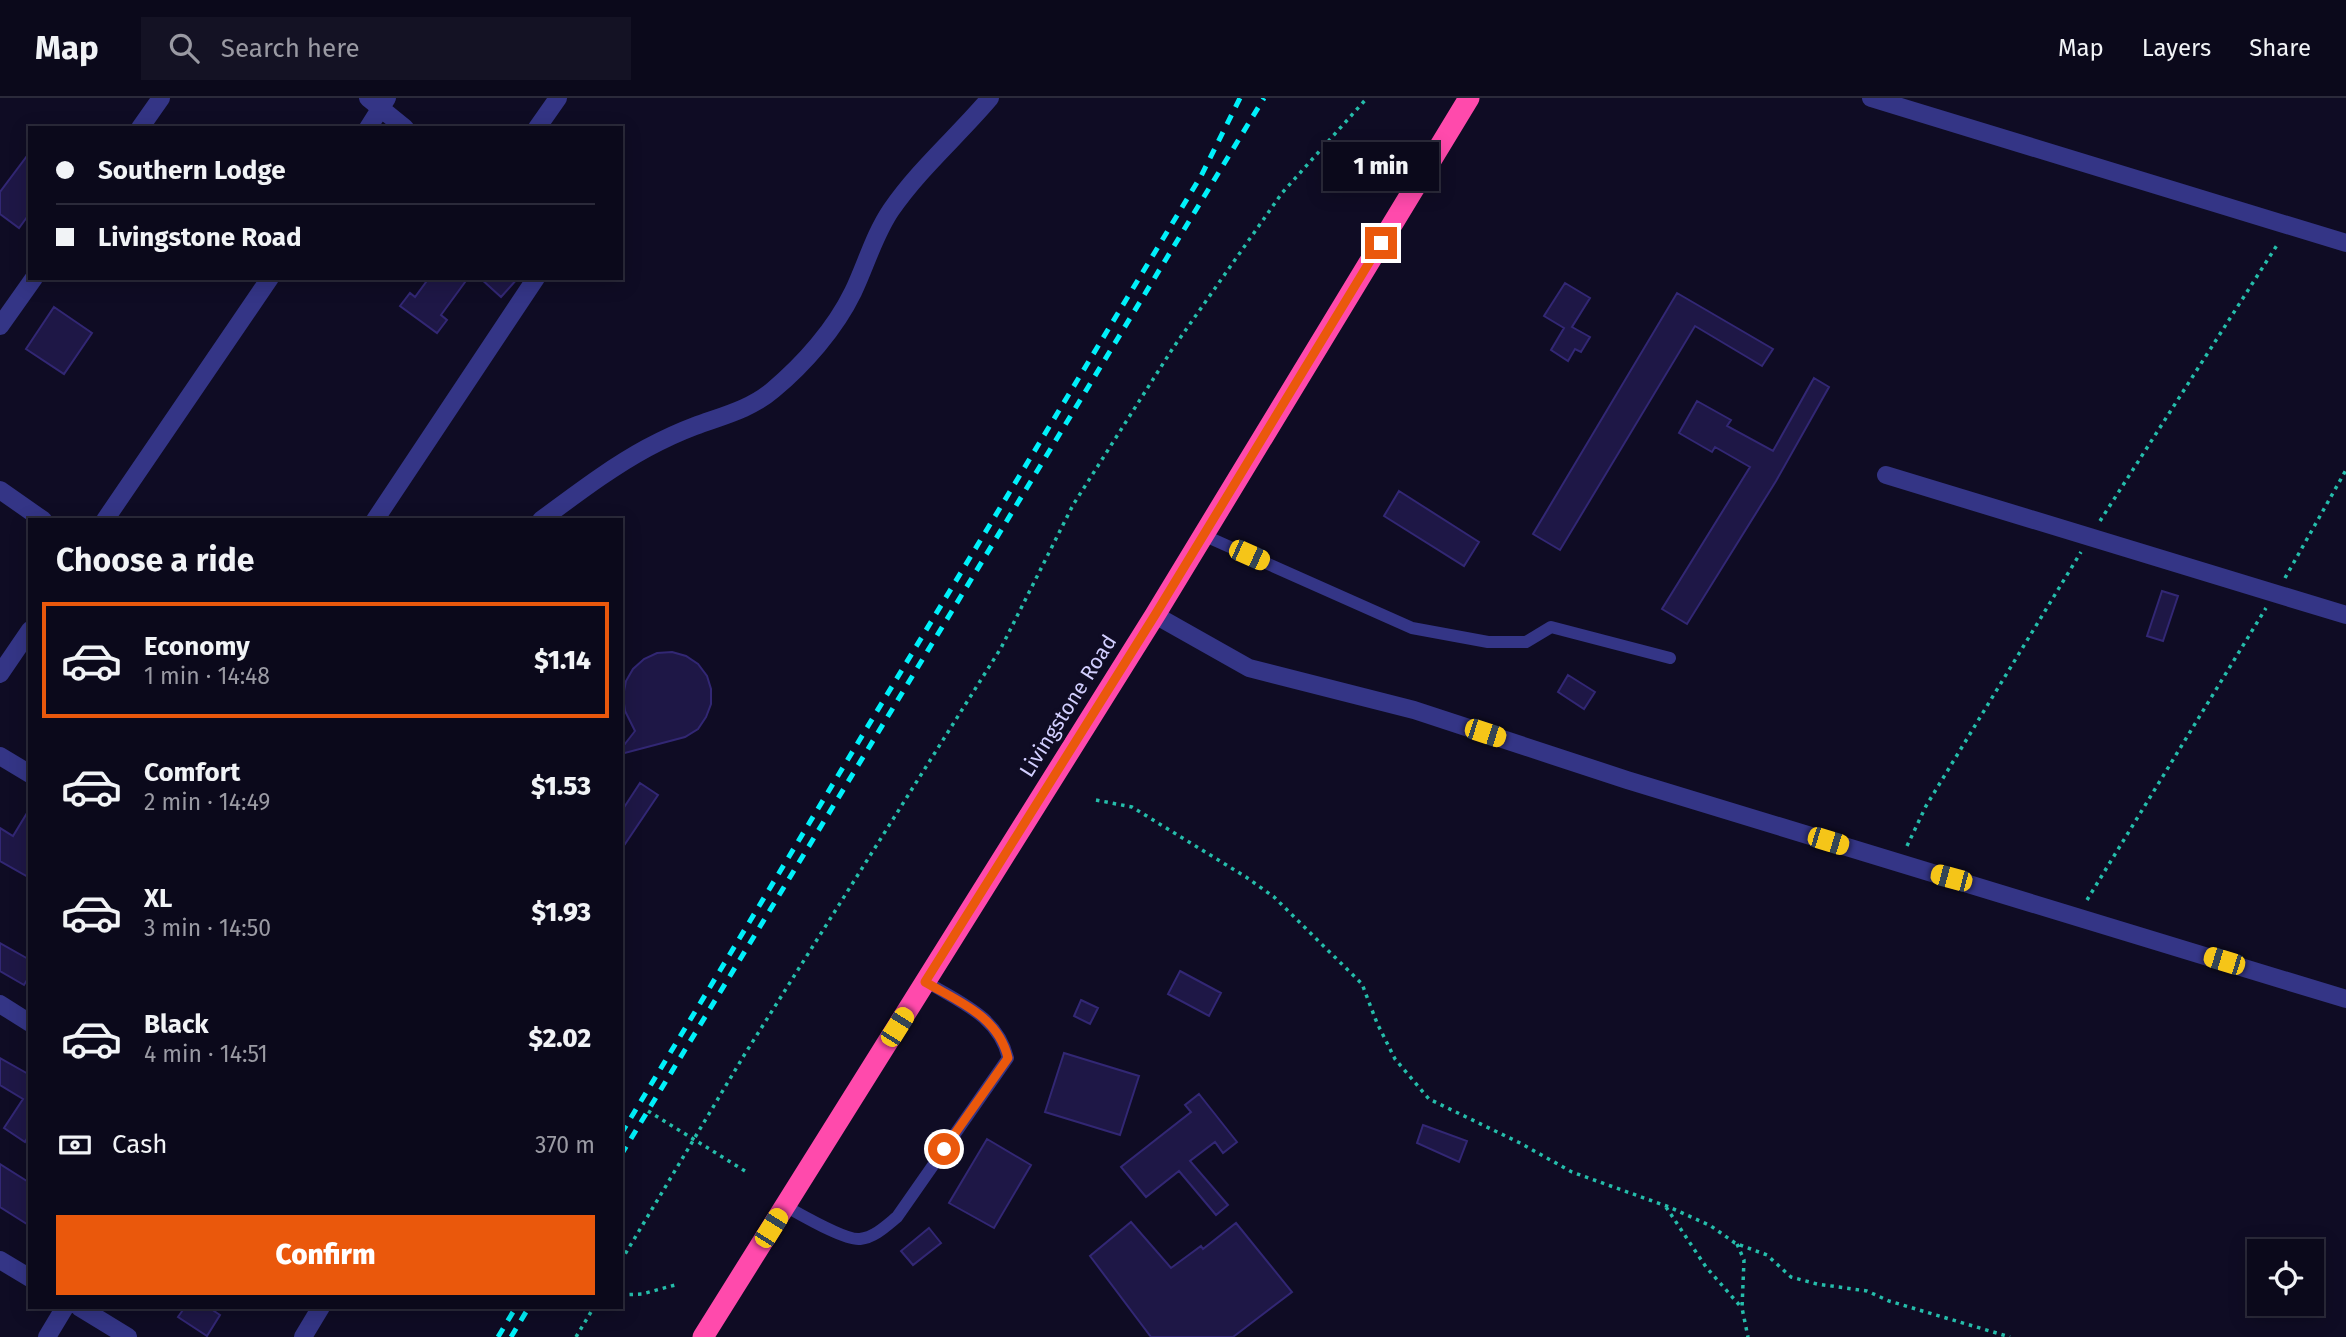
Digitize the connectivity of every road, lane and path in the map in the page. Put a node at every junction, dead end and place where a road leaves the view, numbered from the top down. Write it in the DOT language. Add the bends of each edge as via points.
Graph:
graph roads {
  1 [pos="161,98"];
  2 [pos="558,98"];
  3 [pos="990,98"];
  4 [pos="1367,98"];
  5 [pos="1469,98"];
  6 [pos="1871,98"];
  7 [pos="378,102"];
  8 [pos="141,126"];
  9 [pos="369,126"];
  10 [pos="403,126"];
  11 [pos="538,126"];
  12 [pos="2346,243"];
  13 [pos="33,280"];
  14 [pos="269,280"];
  15 [pos="535,280"];
  16 [pos="0,326"];
  17 [pos="2346,470"];
  18 [pos="1886,475"];
  19 [pos="0,490"];
  20 [pos="40,518"];
  21 [pos="106,518"];
  22 [pos="376,518"];
  23 [pos="544,518"];
  24 [pos="1203,535"];
  25 [pos="2275,594"];
  26 [pos="1155,615"];
  27 [pos="2346,615"];
  28 [pos="28,633"];
  29 [pos="1670,658"];
  30 [pos="0,674"];
  31 [pos="0,756"];
  32 [pos="28,774"];
  33 [pos="1096,800"];
  34 [pos="2077,917"];
  35 [pos="925,982"];
  36 [pos="2346,999"];
  37 [pos="0,1004"];
  38 [pos="28,1022"];
  39 [pos="648,1111"];
  40 [pos="694,1139"];
  41 [pos="745,1171"];
  42 [pos="1665,1205"];
  43 [pos="785,1206"];
  44 [pos="1735,1242"];
  45 [pos="623,1258"];
  46 [pos="0,1260"];
  47 [pos="28,1277"];
  48 [pos="675,1285"];
  49 [pos="623,1295"];
  50 [pos="1742,1308"];
  51 [pos="64,1309"];
  52 [pos="82,1309"];
  53 [pos="320,1309"];
  54 [pos="593,1309"];
  55 [pos="47,1337"];
  56 [pos="128,1337"];
  57 [pos="303,1337"];
  58 [pos="576,1337"];
  59 [pos="704,1337"];
  60 [pos="1748,1337"];
  61 [pos="2010,1337"];
  1 -- 8 [label="street"];
  2 -- 11 [label="street"];
  3 -- 23 [label="street" via="892,209 852,293 816,347 792,373 749,405 646,448"];
  4 -- 40 [label="path" via="1282,193 1173,348 1073,505 1001,648"];
  5 -- 24 [label="highway, Livingstone Road"];
  6 -- 12 [label="street"];
  7 -- 9 [label="street"];
  7 -- 10 [label="street"];
  13 -- 16 [label="street"];
  14 -- 21 [label="street"];
  15 -- 22 [label="street"];
  17 -- 25 [label="path"];
  18 -- 25 [label="street"];
  19 -- 20 [label="street"];
  24 -- 26 [label="highway, Livingstone Road"];
  24 -- 29 [label="lane" via="1412,628 1488,642 1525,642 1551,627"];
  25 -- 27 [label="street"];
  25 -- 34 [label="path"];
  26 -- 34 [label="street" via="1249,668 1414,710"];
  26 -- 35 [label="highway, Livingstone Road"];
  28 -- 30 [label="street"];
  31 -- 32 [label="street"];
  33 -- 42 [label="path" via="1132,807 1274,897 1362,984 1395,1059 1429,1099 1572,1172"];
  34 -- 36 [label="street"];
  35 -- 43 [label="highway, Livingstone Road"];
  35 -- 43 [label="lane" via="984,1016 1008,1058 897,1217 875,1234 858,1240"];
  37 -- 38 [label="street"];
  39 -- 40 [label="path"];
  40 -- 41 [label="path"];
  40 -- 45 [label="path"];
  42 -- 44 [label="path"];
  42 -- 50 [label="path" via="1706,1267"];
  43 -- 59 [label="highway, Livingstone Road"];
  44 -- 50 [label="path" via="1745,1267"];
  44 -- 61 [label="path" via="1767,1255 1791,1277 1867,1291"];
  46 -- 47 [label="street"];
  48 -- 49 [label="path"];
  50 -- 60 [label="path"];
  51 -- 55 [label="street"];
  52 -- 56 [label="street"];
  53 -- 57 [label="street"];
  54 -- 58 [label="path"];
}
